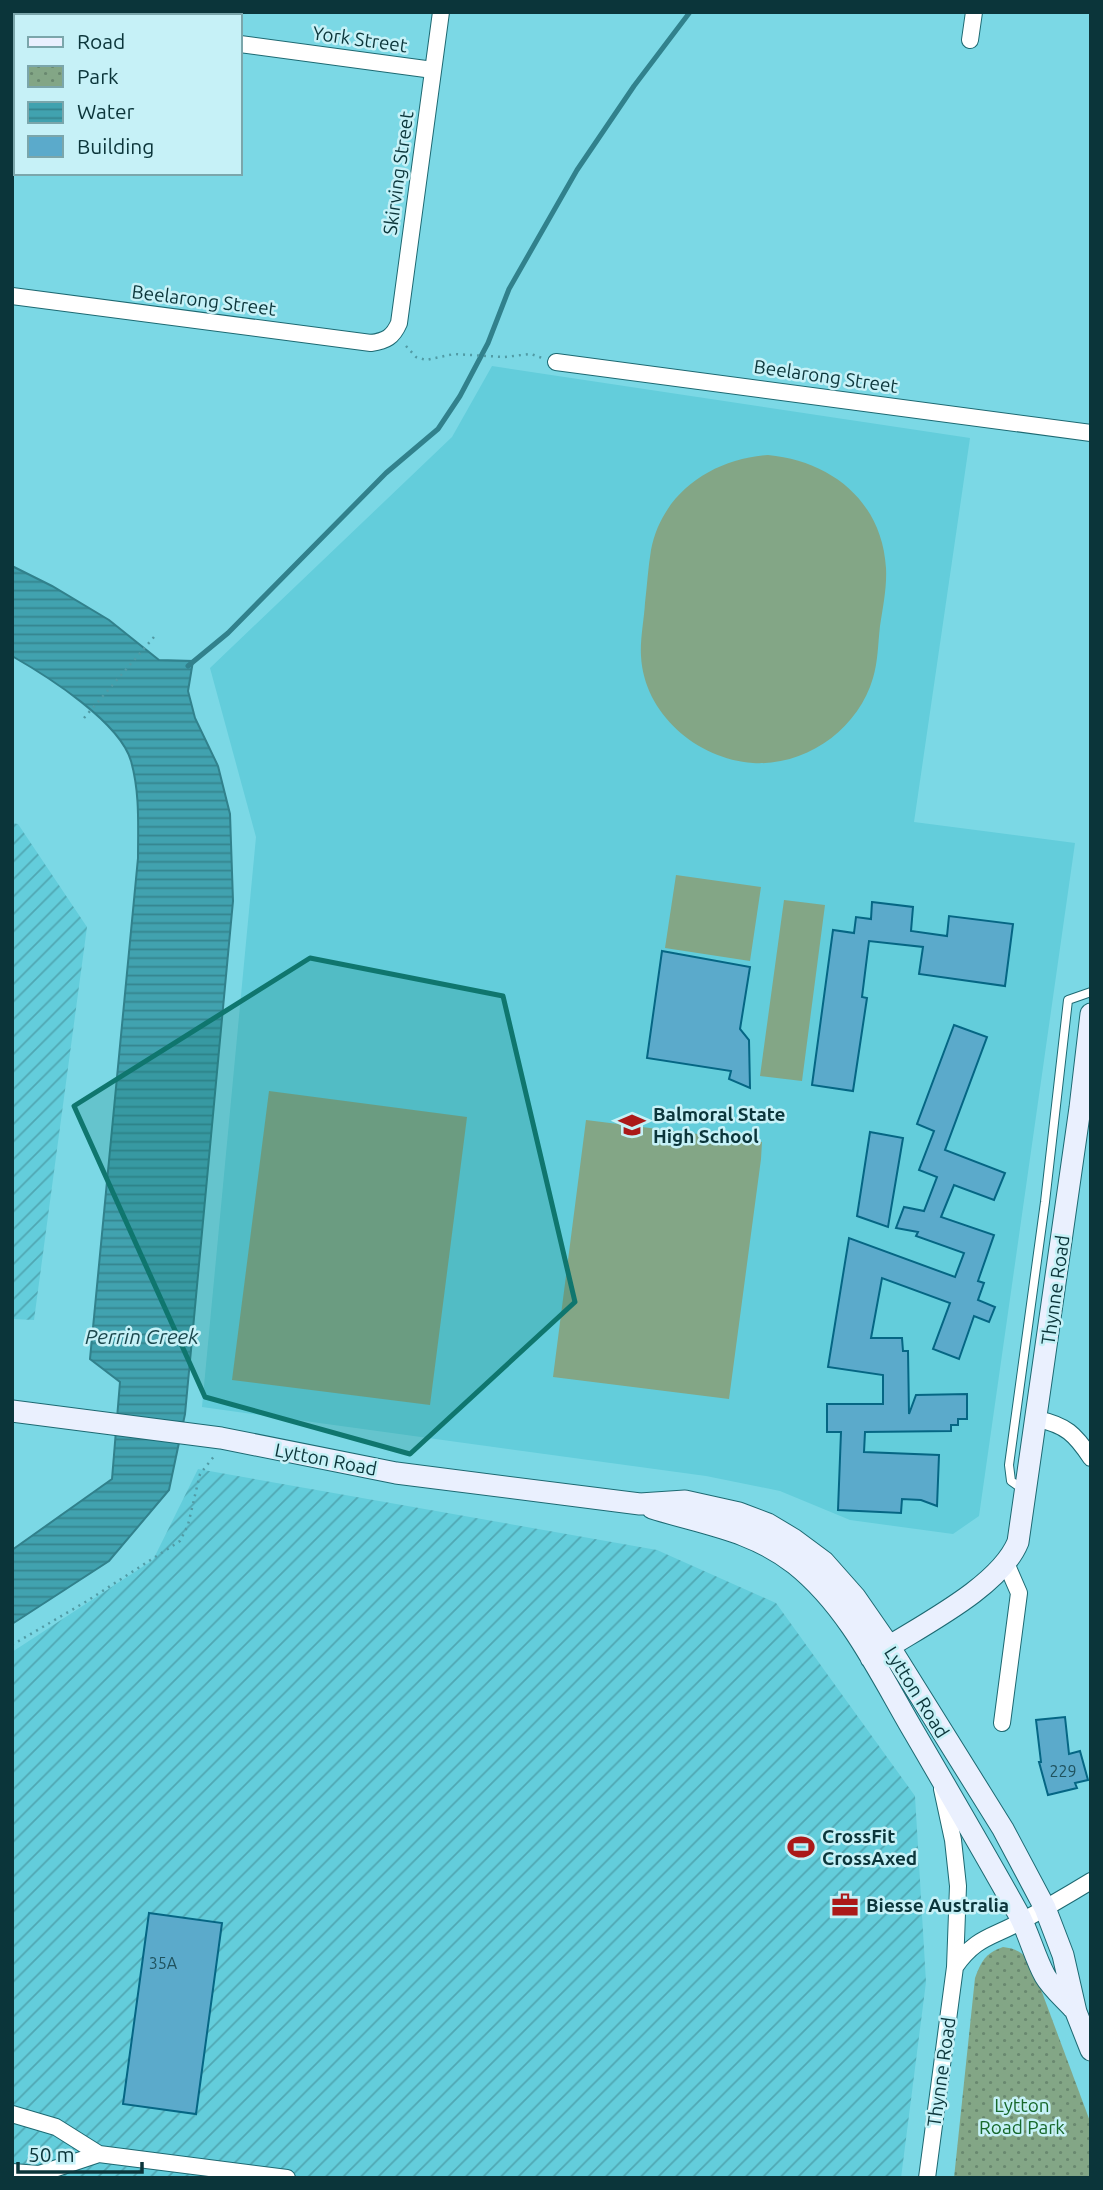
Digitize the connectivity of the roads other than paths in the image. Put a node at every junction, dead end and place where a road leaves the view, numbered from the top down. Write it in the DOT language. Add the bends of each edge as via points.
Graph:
graph roads {
  1 [pos="441,12"];
  2 [pos="974,12"];
  3 [pos="970,40"];
  4 [pos="242,44"];
  5 [pos="433,70"];
  6 [pos="12,296"];
  7 [pos="389,337"];
  8 [pos="555,362"];
  9 [pos="1091,433"];
  10 [pos="1091,992"];
  11 [pos="1090,1024"];
  12 [pos="12,1411"];
  13 [pos="1037,1419"];
  14 [pos="1091,1458"];
  15 [pos="1027,1492"];
  16 [pos="640,1504"];
  17 [pos="1006,1563"];
  18 [pos="889,1646"];
  19 [pos="871,1658"];
  20 [pos="1002,1723"];
  21 [pos="939,1776"];
  22 [pos="1091,1881"];
  23 [pos="1045,1908"];
  24 [pos="1022,1921"];
  25 [pos="955,1967"];
  26 [pos="1076,2012"];
  27 [pos="1091,2050"];
  28 [pos="12,2114"];
  29 [pos="99,2154"];
  30 [pos="12,2172"];
  31 [pos="287,2178"];
  32 [pos="927,2178"];
  1 -- 5 [label="street, Skirving Street"];
  2 -- 3 [label="street"];
  4 -- 5 [label="street, York Street"];
  5 -- 7 [label="street, Skirving Street" via="399,323"];
  6 -- 7 [label="street, Beelarong Street" via="371,342"];
  8 -- 9 [label="street, Beelarong Street"];
  10 -- 15 [label="lane" via="1068,1000 1009,1465 1011,1481"];
  11 -- 13 [label="main road, Thynne Road"];
  12 -- 16 [label="main road, Lytton Road" via="221,1438 396,1473"];
  13 -- 14 [label="street" via="1068,1430"];
  13 -- 15 [label="main road, Thynne Road"];
  15 -- 17 [label="main road, Thynne Road" via="1018,1542"];
  16 -- 18 [label="main road, Lytton Road" via="685,1501 713,1507 768,1524 793,1538 841,1579"];
  16 -- 19 [label="main road, Lytton Road" via="739,1532 793,1563 839,1609"];
  17 -- 18 [label="main road, Thynne Road" via="979,1589"];
  17 -- 20 [label="street" via="1019,1593"];
  18 -- 19 [label="main road, Thynne Road"];
  18 -- 23 [label="main road, Lytton Road" via="1003,1829"];
  19 -- 21 [label="main road, Lytton Road"];
  21 -- 24 [label="main road, Lytton Road"];
  21 -- 25 [label="street, Thynne Road" via="958,1886"];
  22 -- 23 [label="street"];
  23 -- 24 [label="street"];
  23 -- 26 [label="main road, Lytton Road" via="1063,1955"];
  24 -- 25 [label="street" via="984,1938 967,1950"];
  24 -- 26 [label="main road, Lytton Road" via="1046,1978"];
  25 -- 32 [label="street, Thynne Road"];
  26 -- 27 [label="main road, Lytton Road"];
  28 -- 29 [label="street" via="56,2127"];
  29 -- 30 [label="street" via="39,2174"];
  29 -- 31 [label="street"];
}
